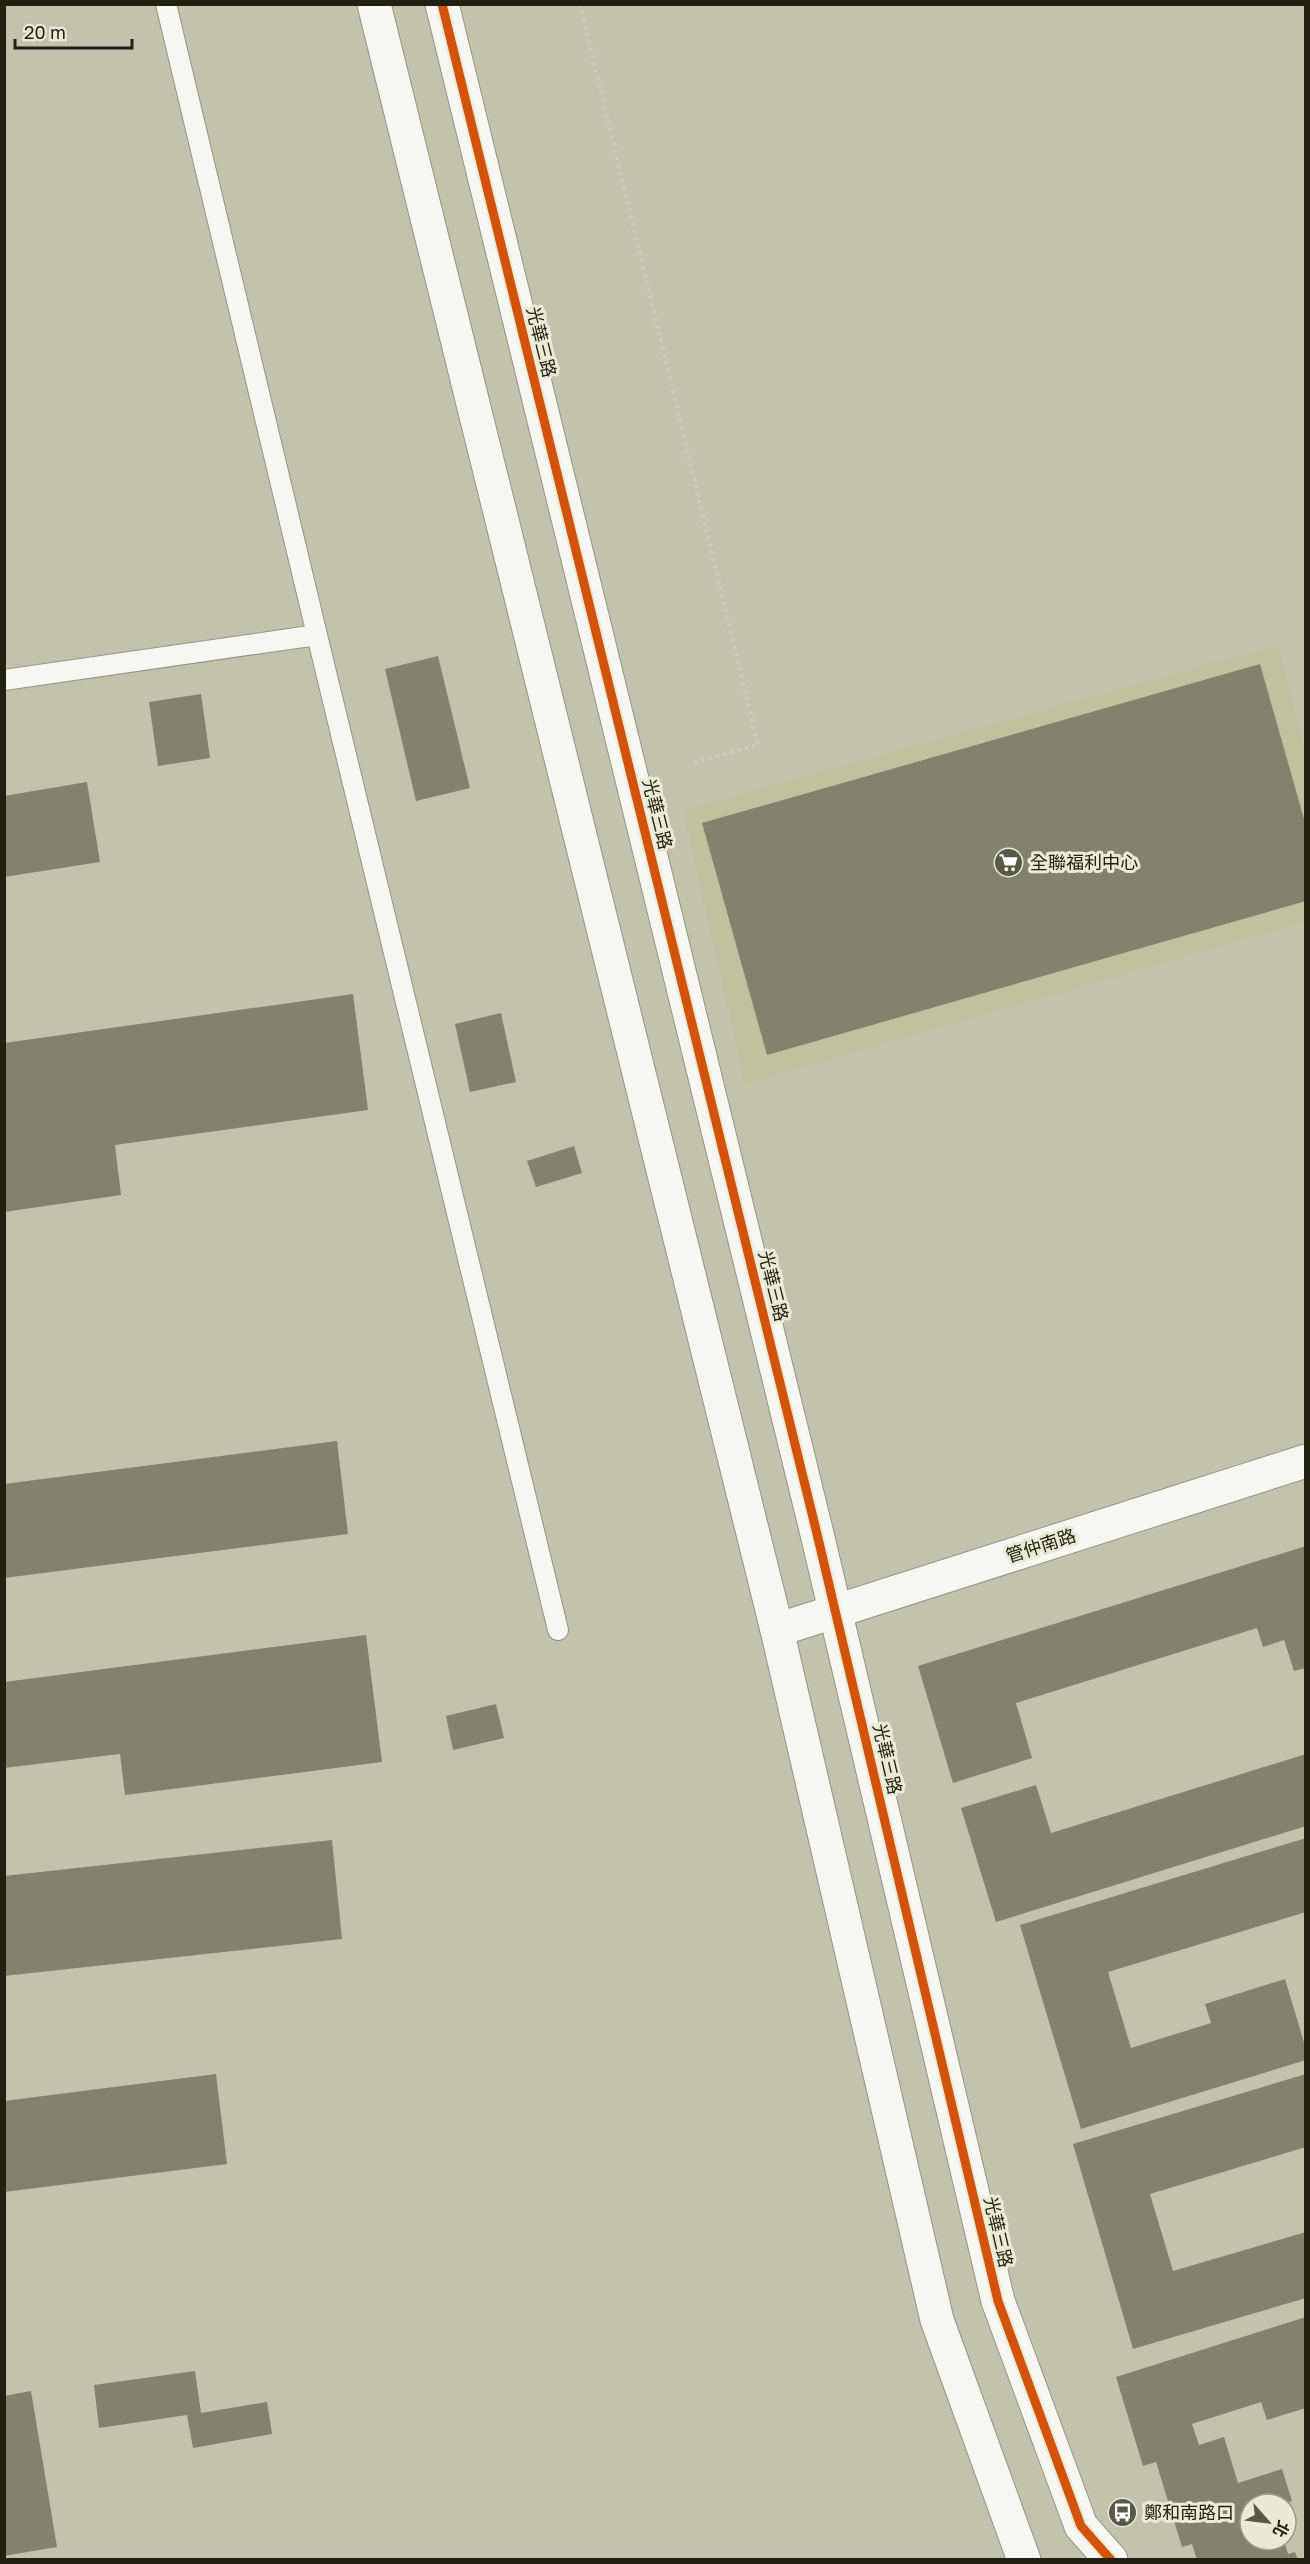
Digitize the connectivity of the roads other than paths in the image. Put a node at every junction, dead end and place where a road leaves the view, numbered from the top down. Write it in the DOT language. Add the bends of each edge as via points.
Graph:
graph roads {
  1 [pos="166,4"];
  2 [pos="374,4"];
  3 [pos="442,4"];
  4 [pos="317,635"];
  5 [pos="4,680"];
  6 [pos="1305,1461"];
  7 [pos="836,1612"];
  8 [pos="558,1629"];
  9 [pos="777,1630"];
  10 [pos="1024,2559"];
  11 [pos="1111,2559"];
  1 -- 4 [label="lane"];
  2 -- 9 [label="street"];
  3 -- 7 [label="street, 光華三路"];
  4 -- 5 [label="lane"];
  4 -- 8 [label="lane"];
  6 -- 7 [label="street, 管仲南路"];
  7 -- 9 [label="street, 管仲南路"];
  7 -- 11 [label="street, 光華三路" via="998,2301 1082,2526"];
  9 -- 10 [label="street" via="937,2320"];
}
